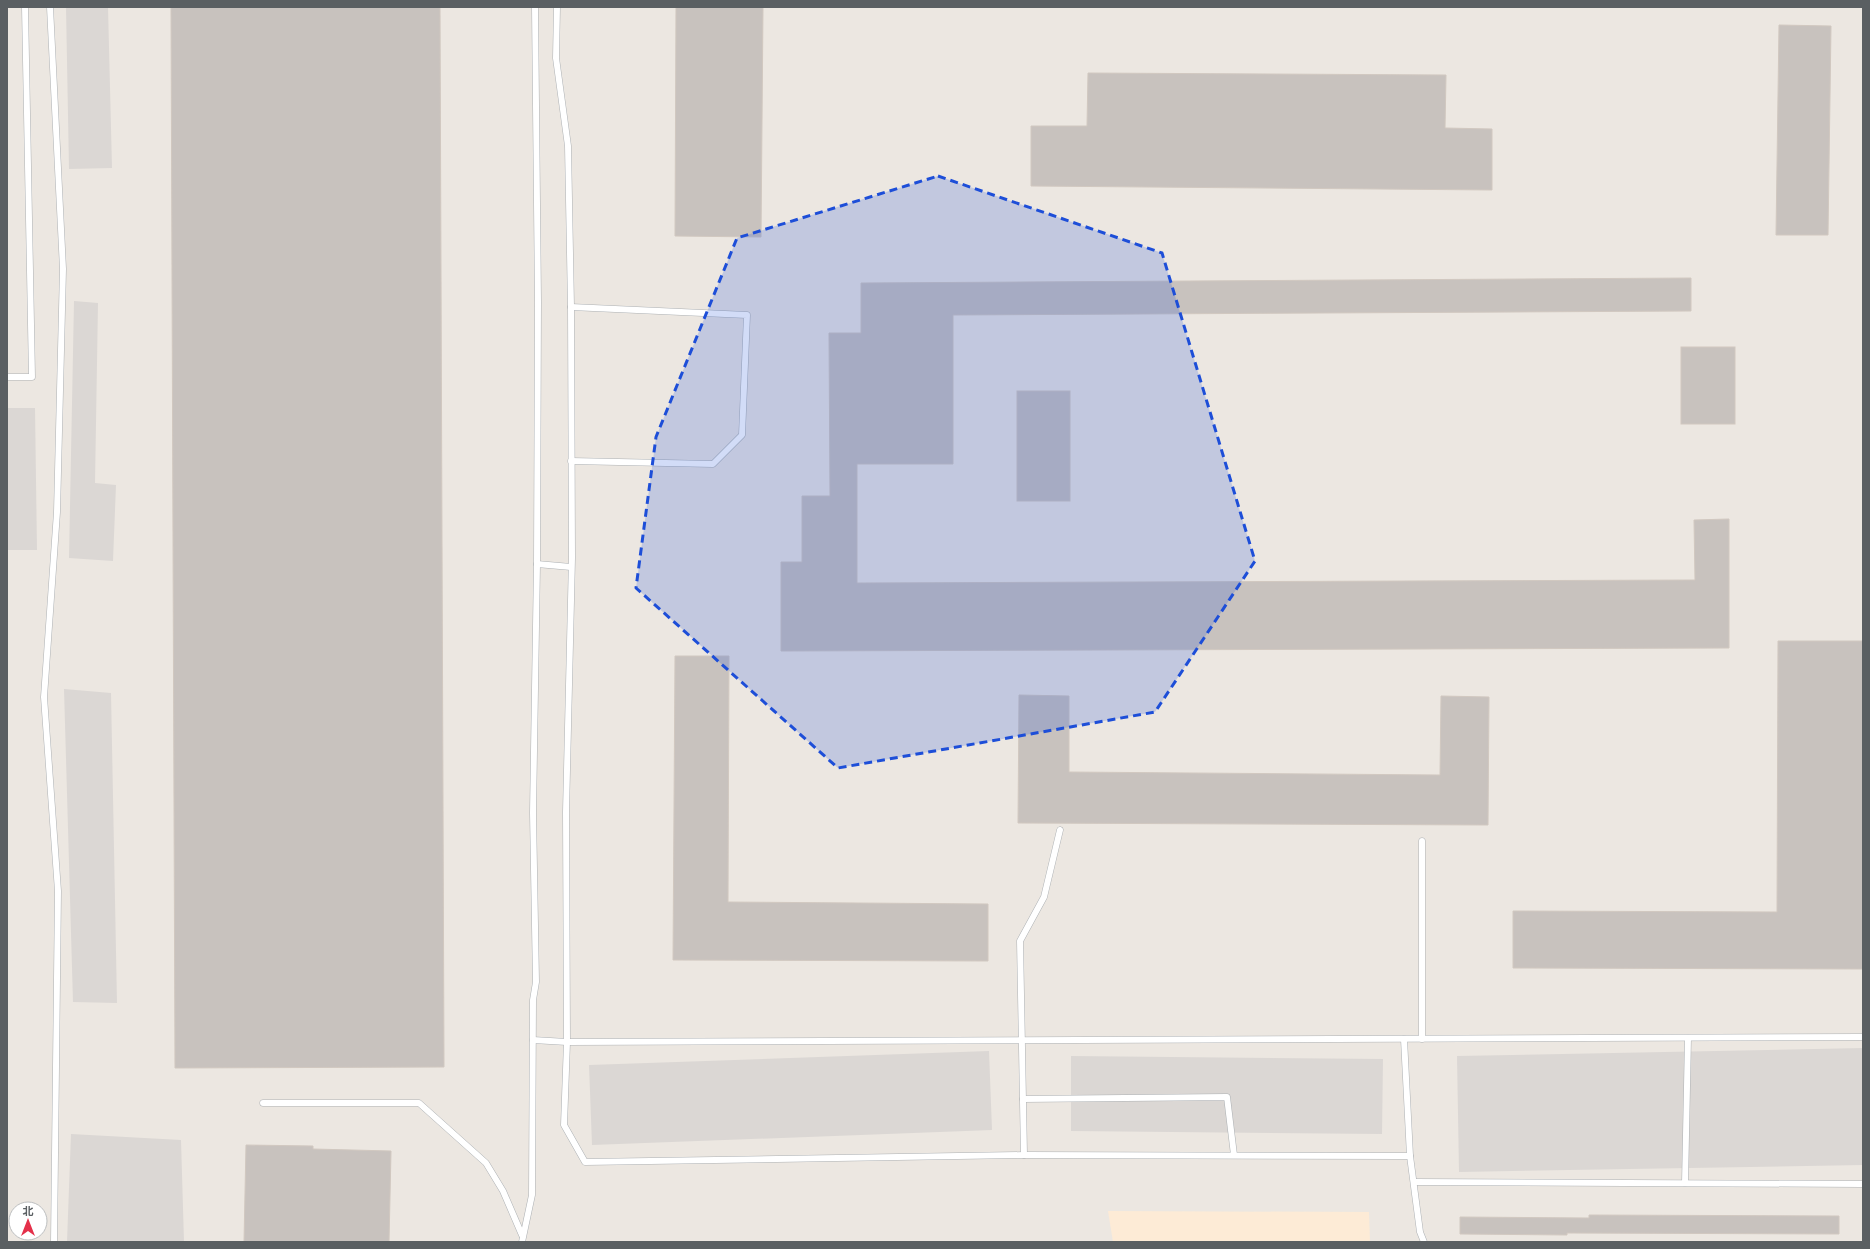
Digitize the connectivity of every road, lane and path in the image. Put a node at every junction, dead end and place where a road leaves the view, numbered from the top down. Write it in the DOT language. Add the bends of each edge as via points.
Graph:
graph roads {
  1 [pos="25,7"];
  2 [pos="50,7"];
  3 [pos="535,7"];
  4 [pos="557,7"];
  5 [pos="571,307"];
  6 [pos="7,377"];
  7 [pos="571,461"];
  8 [pos="538,564"];
  9 [pos="571,567"];
  10 [pos="1060,830"];
  11 [pos="1422,841"];
  12 [pos="1863,1037"];
  13 [pos="1688,1038"];
  14 [pos="1404,1039"];
  15 [pos="1422,1039"];
  16 [pos="533,1040"];
  17 [pos="1022,1041"];
  18 [pos="566,1042"];
  19 [pos="1023,1099"];
  20 [pos="263,1102"];
  21 [pos="1024,1155"];
  22 [pos="1234,1155"];
  23 [pos="1410,1156"];
  24 [pos="1414,1182"];
  25 [pos="1685,1183"];
  26 [pos="1863,1184"];
  27 [pos="522,1235"];
  28 [pos="54,1242"];
  29 [pos="522,1242"];
  30 [pos="1424,1242"];
  1 -- 6 [label="lane" via="32,377"];
  2 -- 28 [label="lane" via="63,269 57,512 44,697 58,892"];
  3 -- 8 [label="lane"];
  4 -- 5 [label="lane" via="556,58 568,146"];
  5 -- 7 [label="lane"];
  5 -- 7 [label="lane" via="747,315 742,434 713,464"];
  7 -- 9 [label="lane"];
  8 -- 9 [label="lane"];
  8 -- 16 [label="lane" via="533,813 536,982 533,1000"];
  9 -- 18 [label="lane" via="566,812"];
  10 -- 17 [label="lane" via="1044,897 1020,941"];
  11 -- 15 [label="lane"];
  12 -- 13 [label="lane"];
  13 -- 15 [label="lane"];
  13 -- 25 [label="lane"];
  14 -- 15 [label="lane"];
  14 -- 17 [label="lane"];
  14 -- 23 [label="lane"];
  16 -- 18 [label="lane"];
  16 -- 27 [label="lane" via="532,1195"];
  17 -- 18 [label="lane"];
  17 -- 19 [label="lane"];
  18 -- 21 [label="lane" via="564,1126 585,1162"];
  19 -- 21 [label="lane"];
  19 -- 22 [label="lane" via="1227,1097"];
  20 -- 27 [label="lane" via="419,1102 486,1163 504,1191"];
  21 -- 22 [label="lane"];
  22 -- 23 [label="lane"];
  23 -- 24 [label="lane"];
  24 -- 25 [label="lane"];
  24 -- 30 [label="lane" via="1420,1232"];
  25 -- 26 [label="lane"];
  27 -- 29 [label="lane"];
}
